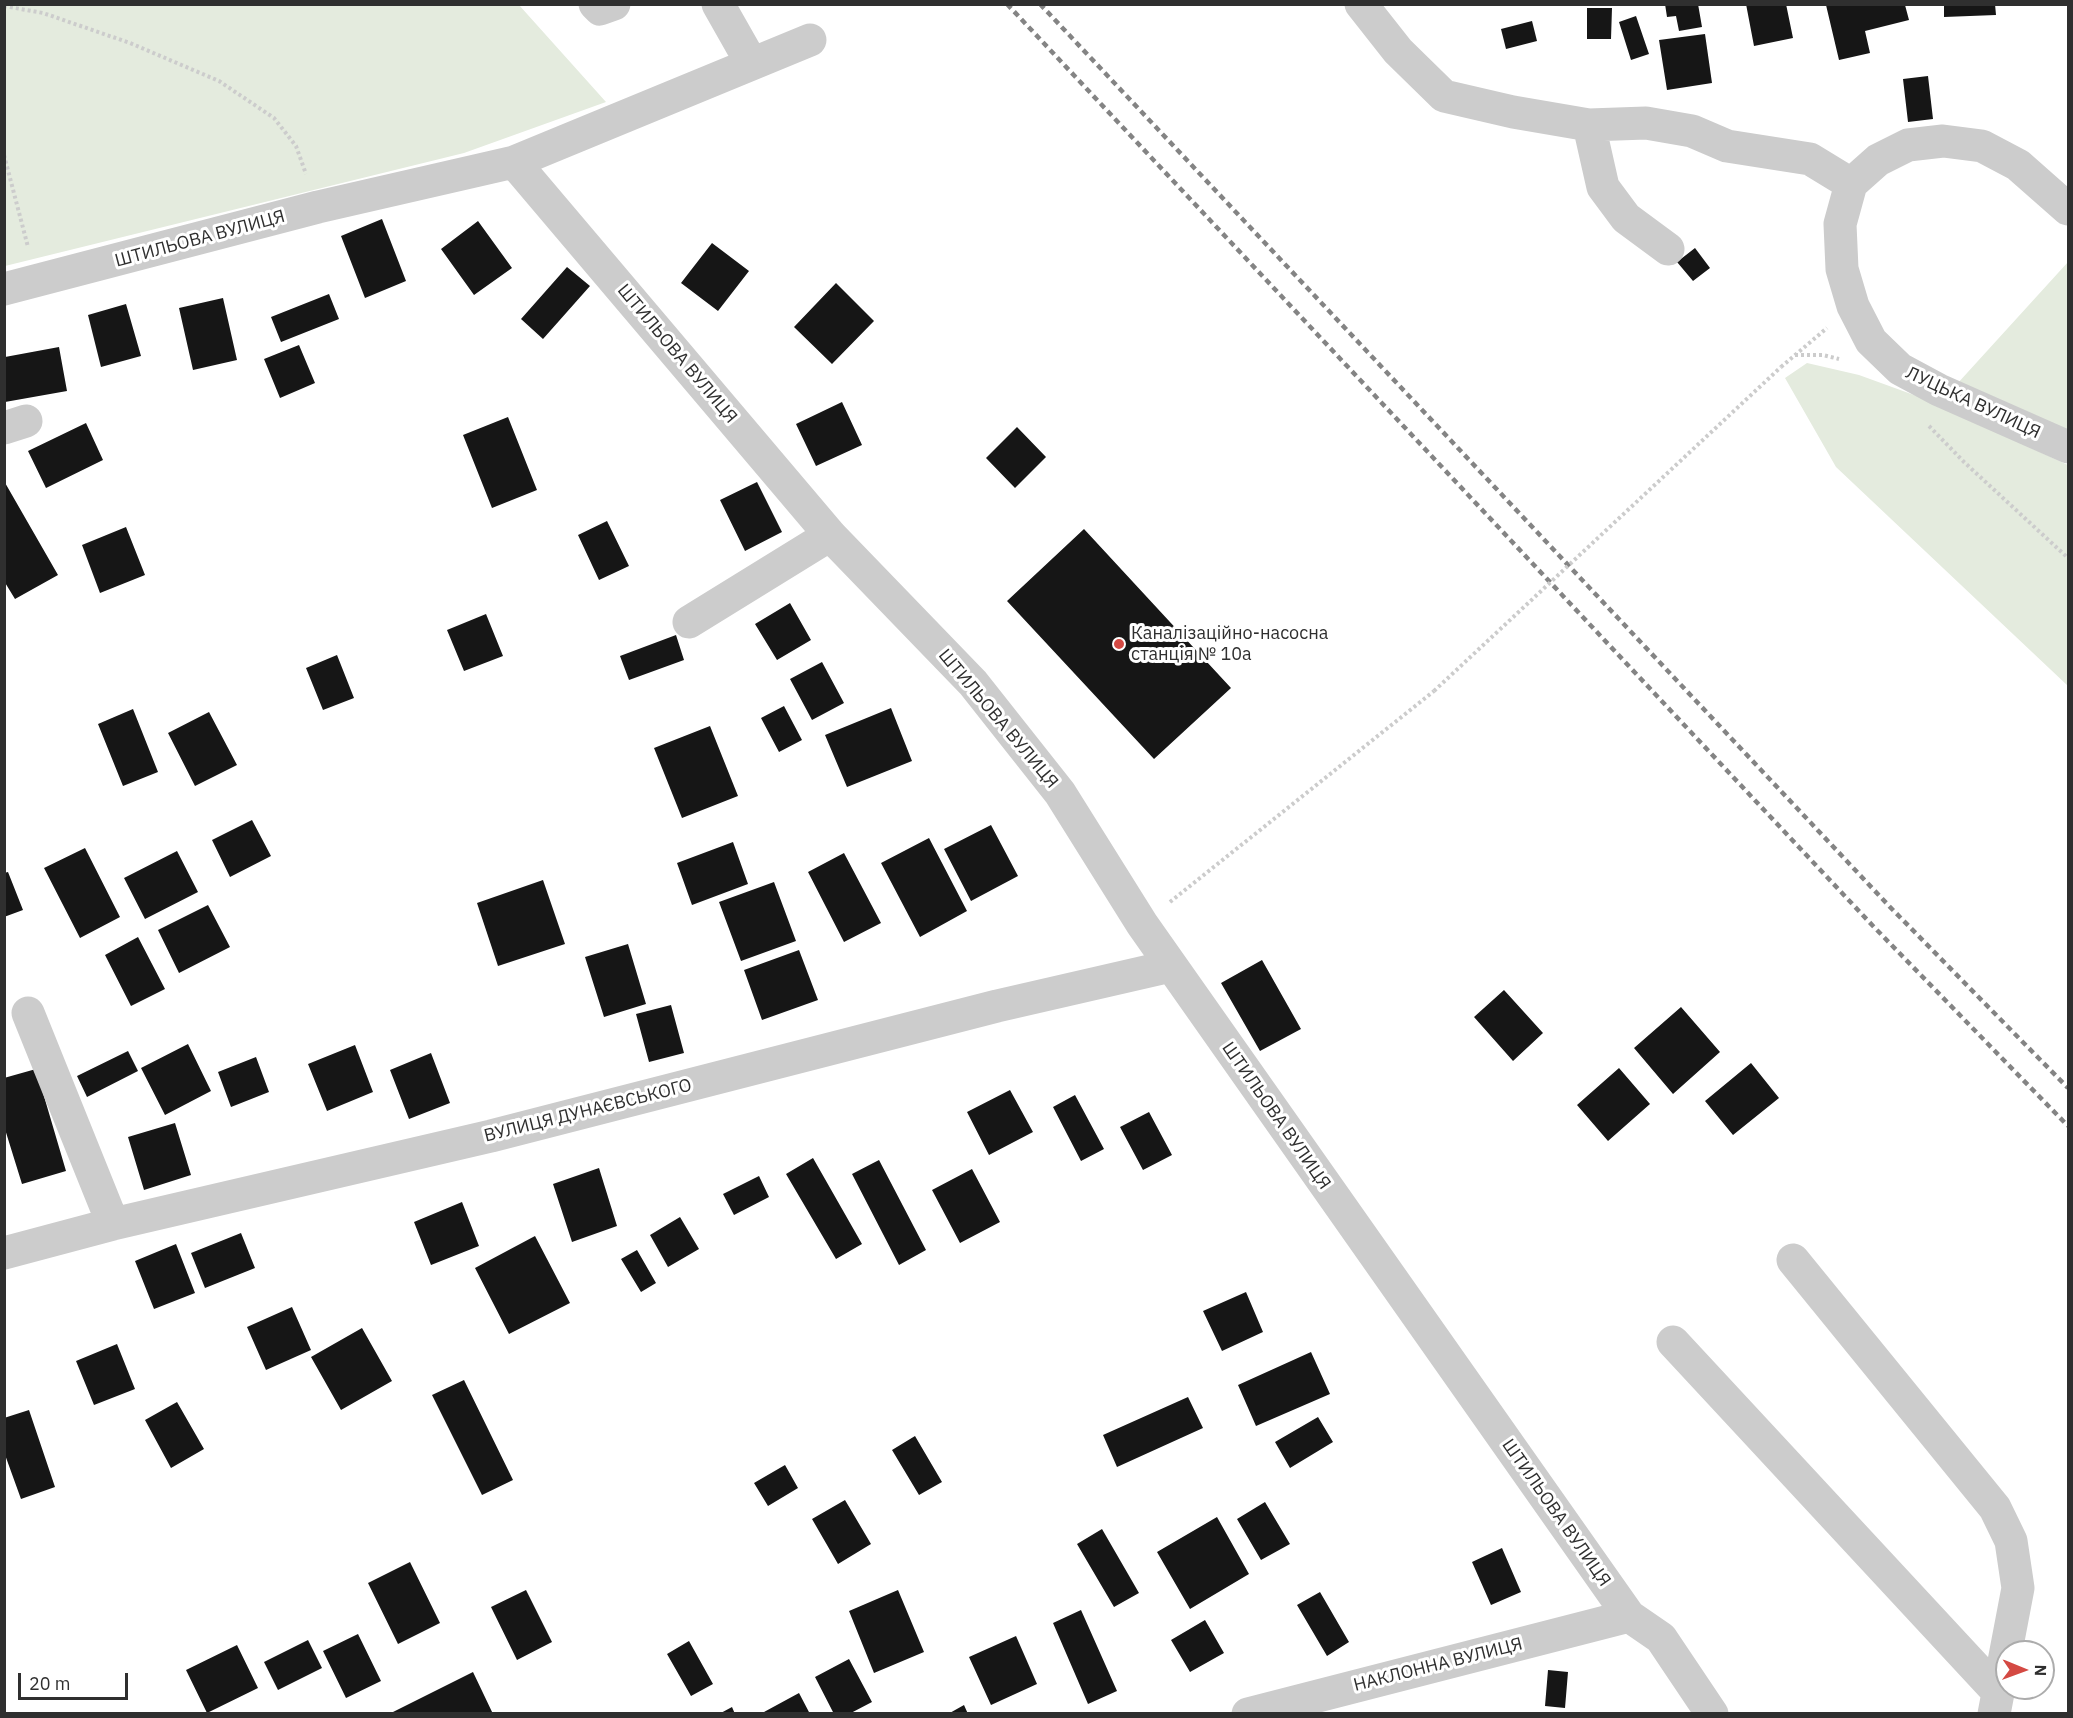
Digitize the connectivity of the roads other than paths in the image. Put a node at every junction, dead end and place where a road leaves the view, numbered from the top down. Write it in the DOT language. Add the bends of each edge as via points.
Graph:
graph roads {
  1 [pos="596,4"];
  2 [pos="614,4"];
  3 [pos="718,4"];
  4 [pos="1361,4"];
  5 [pos="810,40"];
  6 [pos="752,64"];
  7 [pos="1589,125"];
  8 [pos="514,162"];
  9 [pos="1851,184"];
  10 [pos="2068,209"];
  11 [pos="1668,249"];
  12 [pos="4,289"];
  13 [pos="2068,447"];
  14 [pos="830,535"];
  15 [pos="689,622"];
  16 [pos="1171,966"];
  17 [pos="28,1013"];
  18 [pos="113,1224"];
  19 [pos="4,1253"];
  20 [pos="1793,1260"];
  21 [pos="1672,1342"];
  22 [pos="1629,1616"];
  23 [pos="1995,1702"];
  24 [pos="1248,1713"];
  25 [pos="1712,1713"];
  1 -- 2 [label="street" via="600,9"];
  3 -- 6 [label="street"];
  4 -- 7 [label="street" via="1398,51 1444,96"];
  5 -- 6 [label="street"];
  6 -- 8 [label="street"];
  7 -- 9 [label="street" via="1646,123 1692,131 1727,147 1810,159"];
  7 -- 11 [label="street" via="1603,187 1626,218"];
  8 -- 12 [label="street, ШТИЛЬОВА ВУЛИЦЯ" via="318,207"];
  8 -- 14 [label="street, ШТИЛЬОВА ВУЛИЦЯ"];
  9 -- 10 [label="street" via="1878,160 1908,146 1943,141 1982,146 2018,165"];
  9 -- 13 [label="street, ЛУЦЬКА ВУЛИЦЯ" via="1840,224 1842,269 1852,306 1871,341 1900,369 1939,390"];
  14 -- 15 [label="street"];
  14 -- 16 [label="street, ШТИЛЬОВА ВУЛИЦЯ" via="973,683 1060,793"];
  16 -- 18 [label="street, ВУЛИЦЯ ДУНАЄВСЬКОГО" via="997,1006 491,1136"];
  16 -- 22 [label="street, ШТИЛЬОВА ВУЛИЦЯ"];
  17 -- 18 [label="street"];
  18 -- 19 [label="street, ВУЛИЦЯ ДУНАЄВСЬКОГО"];
  20 -- 23 [label="street" via="1995,1508 2011,1541 2018,1588"];
  21 -- 23 [label="street"];
  22 -- 24 [label="street, НАКЛОННА ВУЛИЦЯ"];
  22 -- 25 [label="street, ШТИЛЬОВА ВУЛИЦЯ" via="1661,1638"];
}
